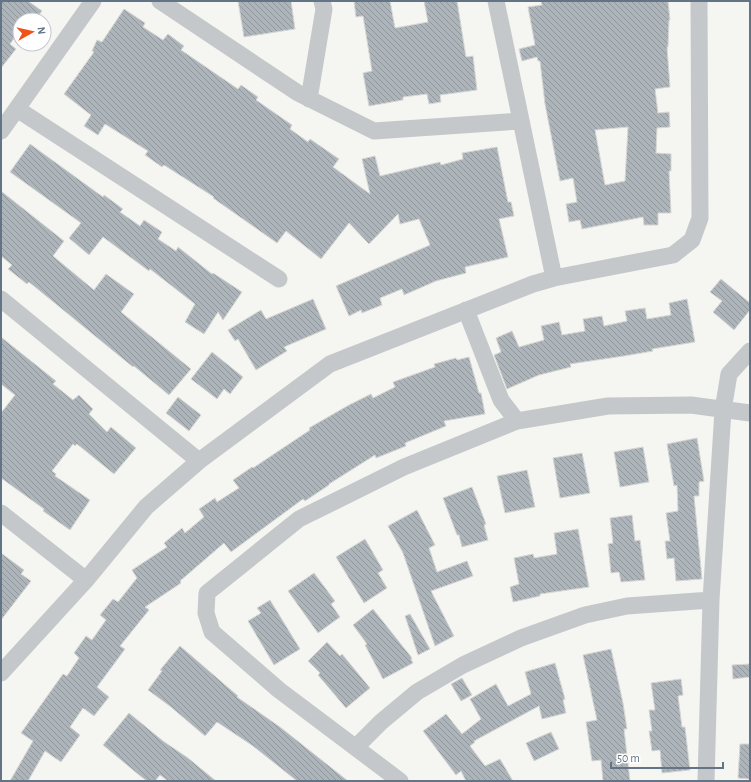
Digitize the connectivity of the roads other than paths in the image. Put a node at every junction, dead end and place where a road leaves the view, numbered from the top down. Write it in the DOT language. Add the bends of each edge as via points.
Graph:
graph roads {
  1 [pos="93,1"];
  2 [pos="160,1"];
  3 [pos="322,1"];
  4 [pos="496,1"];
  5 [pos="699,1"];
  6 [pos="309,99"];
  7 [pos="17,109"];
  8 [pos="520,121"];
  9 [pos="1,131"];
  10 [pos="554,278"];
  11 [pos="279,279"];
  12 [pos="1,299"];
  13 [pos="466,310"];
  14 [pos="750,351"];
  15 [pos="723,410"];
  16 [pos="750,413"];
  17 [pos="517,421"];
  18 [pos="199,461"];
  19 [pos="1,513"];
  20 [pos="86,580"];
  21 [pos="711,600"];
  22 [pos="1,673"];
  23 [pos="356,747"];
  24 [pos="400,781"];
  25 [pos="706,781"];
  1 -- 7 [label="street"];
  2 -- 6 [label="street"];
  3 -- 6 [label="street" via="324,9"];
  4 -- 8 [label="street"];
  5 -- 10 [label="street" via="700,218 692,240 673,255"];
  6 -- 8 [label="street" via="374,131"];
  7 -- 9 [label="street"];
  7 -- 11 [label="street"];
  8 -- 10 [label="street"];
  10 -- 13 [label="street"];
  12 -- 18 [label="street"];
  13 -- 17 [label="street" via="501,400"];
  13 -- 18 [label="street" via="330,364"];
  14 -- 15 [label="street" via="729,374"];
  15 -- 16 [label="street"];
  15 -- 17 [label="street" via="690,405 608,406"];
  15 -- 21 [label="street"];
  17 -- 23 [label="street" via="404,467 299,519 207,593 206,613 212,632 279,690"];
  18 -- 20 [label="street" via="146,507"];
  19 -- 20 [label="street"];
  20 -- 22 [label="street"];
  21 -- 23 [label="street" via="627,606 585,615 521,638 463,665 417,692"];
  21 -- 25 [label="street"];
  23 -- 24 [label="street"];
}
